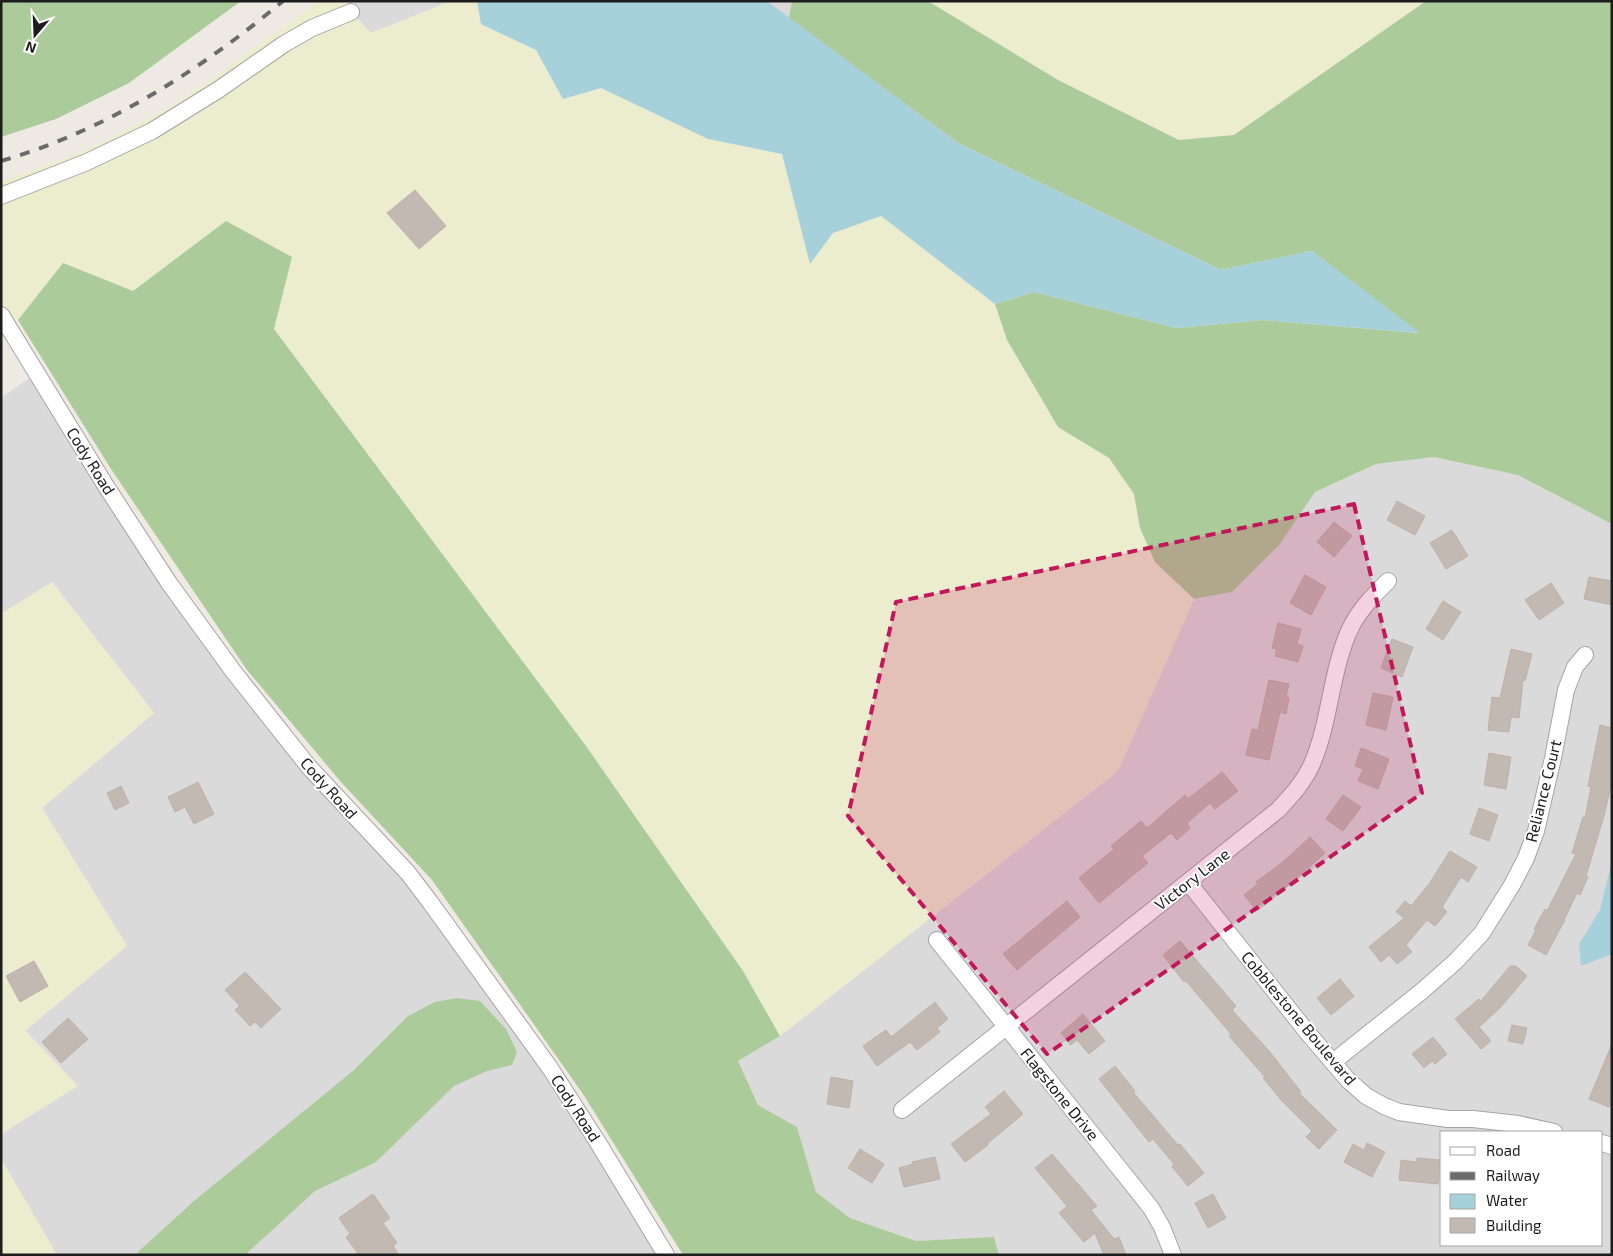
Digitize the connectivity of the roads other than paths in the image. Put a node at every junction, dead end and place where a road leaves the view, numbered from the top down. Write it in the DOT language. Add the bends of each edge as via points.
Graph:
graph roads {
  1 [pos="351,12"];
  2 [pos="1,196"];
  3 [pos="1,315"];
  4 [pos="1388,580"];
  5 [pos="1585,655"];
  6 [pos="1188,882"];
  7 [pos="937,940"];
  8 [pos="1007,1027"];
  9 [pos="1333,1062"];
  10 [pos="902,1110"];
  11 [pos="1550,1131"];
  12 [pos="666,1255"];
  13 [pos="1174,1255"];
  1 -- 2 [label="street" via="284,44 152,131 87,162"];
  3 -- 12 [label="street, Cody Road" via="170,583 233,671 309,767 430,902 550,1068"];
  4 -- 6 [label="street, Victory Lane" via="1352,625 1312,765 1298,789 1278,810"];
  5 -- 9 [label="street, Reliance Court" via="1575,667 1566,690 1536,831 1512,885 1482,933 1456,961"];
  6 -- 8 [label="street, Victory Lane"];
  6 -- 9 [label="street, Cobblestone Boulevard"];
  7 -- 8 [label="street, Flagstone Drive"];
  8 -- 10 [label="street, Victory Lane"];
  8 -- 13 [label="street, Flagstone Drive" via="1151,1208"];
  9 -- 11 [label="street, Cobblestone Boulevard" via="1366,1096 1399,1112 1518,1124"];
}
